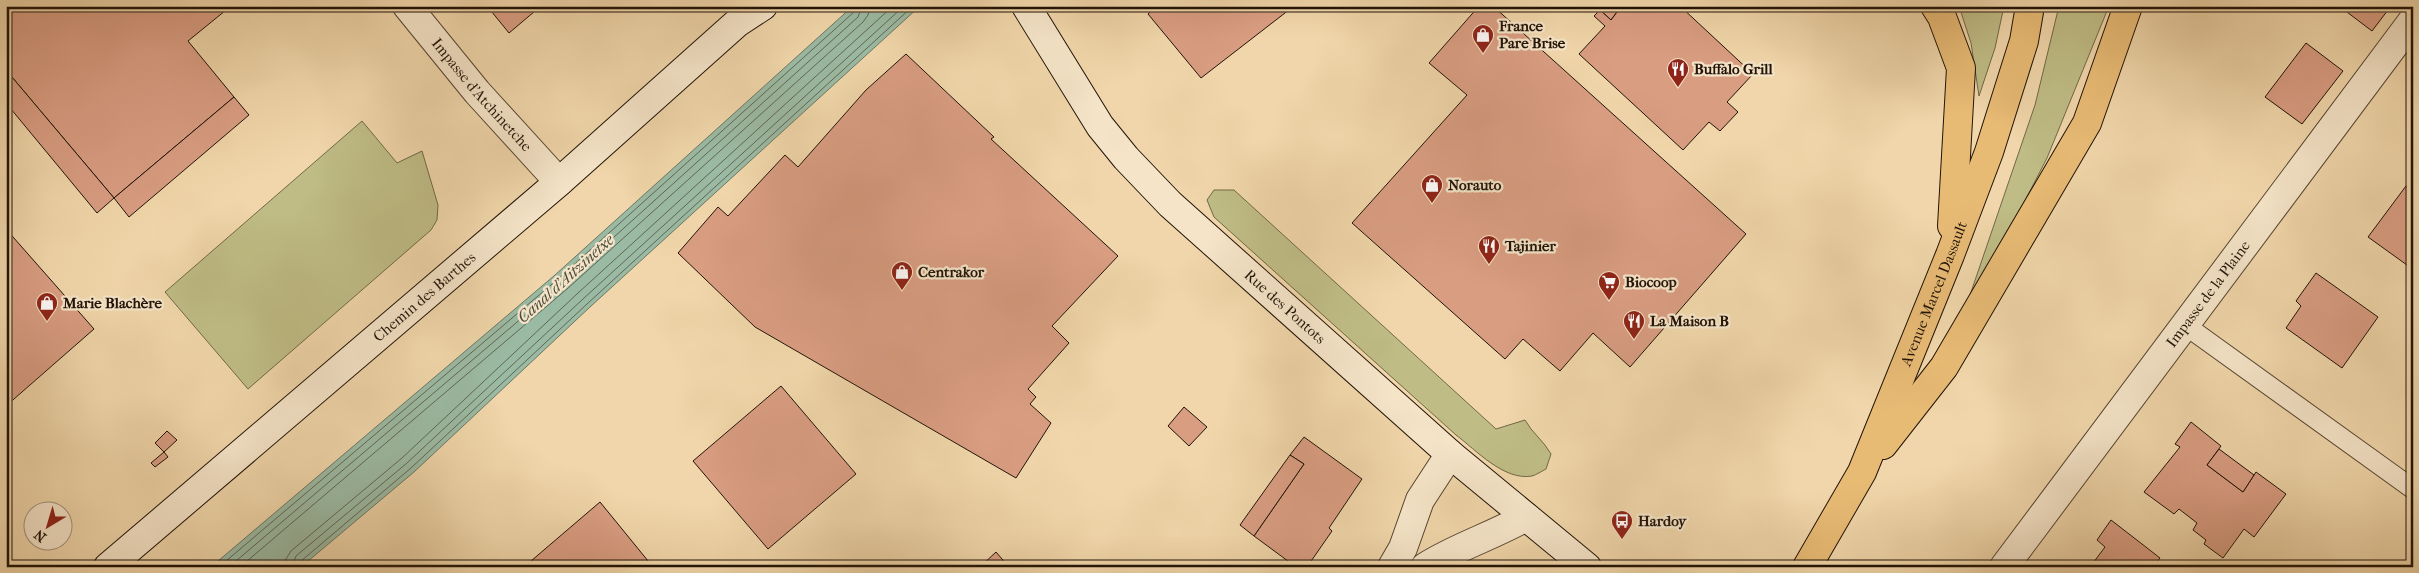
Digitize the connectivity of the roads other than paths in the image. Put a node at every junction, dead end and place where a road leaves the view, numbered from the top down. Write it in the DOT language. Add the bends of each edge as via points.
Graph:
graph roads {
  1 [pos="407,6"];
  2 [pos="763,6"];
  3 [pos="1026,6"];
  4 [pos="1934,6"];
  5 [pos="2030,6"];
  6 [pos="2128,6"];
  7 [pos="739,15"];
  8 [pos="2413,20"];
  9 [pos="559,182"];
  10 [pos="1950,255"];
  11 [pos="2185,325"];
  12 [pos="1450,454"];
  13 [pos="1862,472"];
  14 [pos="2413,489"];
  15 [pos="1526,518"];
  16 [pos="108,567"];
  17 [pos="1392,567"];
  18 [pos="1425,567"];
  19 [pos="1587,567"];
  20 [pos="1807,567"];
  21 [pos="2004,567"];
  1 -- 9 [label="street, Impasse d'Atchinetche" via="477,92"];
  2 -- 7 [label="street, Chemin des Barthes"];
  3 -- 12 [label="street, Rue des Pontots" via="1100,126 1126,158 1170,204"];
  4 -- 10 [label="main road" via="1942,17 1961,68"];
  5 -- 10 [label="main road, Avenue Marcel Dassault" via="2024,40 1992,143"];
  6 -- 13 [label="main road" via="2087,123 1944,367"];
  7 -- 9 [label="street, Chemin des Barthes"];
  8 -- 11 [label="street, Impasse de la Plaine"];
  9 -- 16 [label="street, Chemin des Barthes"];
  10 -- 13 [label="main road, Avenue Marcel Dassault"];
  11 -- 14 [label="lane"];
  11 -- 21 [label="street, Impasse de la Plaine"];
  12 -- 15 [label="street, Rue des Pontots"];
  12 -- 17 [label="street" via="1420,500 1403,548"];
  13 -- 20 [label="main road, Avenue Marcel Dassault"];
  15 -- 18 [label="street"];
  15 -- 19 [label="street, Rue des Pontots"];
}
